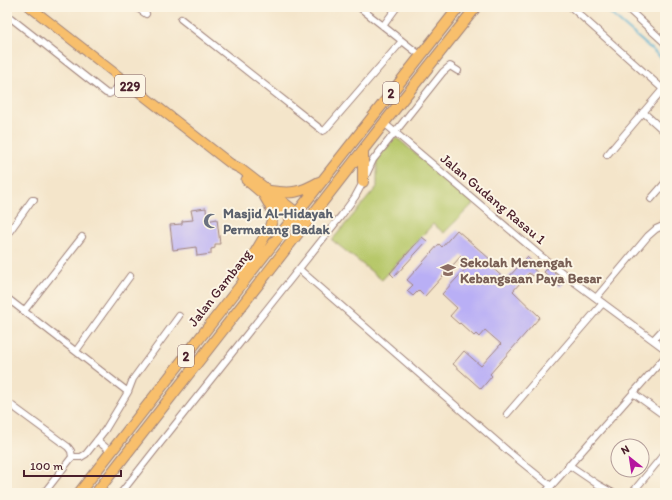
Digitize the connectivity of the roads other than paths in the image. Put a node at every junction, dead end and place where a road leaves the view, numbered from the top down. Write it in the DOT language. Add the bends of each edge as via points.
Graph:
graph roads {
  1 [pos="30,7"];
  2 [pos="136,7"];
  3 [pos="359,7"];
  4 [pos="398,7"];
  5 [pos="459,7"];
  6 [pos="476,7"];
  7 [pos="570,7"];
  8 [pos="626,7"];
  9 [pos="146,14"];
  10 [pos="7,15"];
  11 [pos="181,19"];
  12 [pos="383,26"];
  13 [pos="402,41"];
  14 [pos="665,43"];
  15 [pos="420,56"];
  16 [pos="458,71"];
  17 [pos="124,80"];
  18 [pos="664,90"];
  19 [pos="643,112"];
  20 [pos="384,123"];
  21 [pos="395,132"];
  22 [pos="665,132"];
  23 [pos="363,152"];
  24 [pos="607,154"];
  25 [pos="323,179"];
  26 [pos="363,182"];
  27 [pos="665,183"];
  28 [pos="268,194"];
  29 [pos="652,199"];
  30 [pos="34,200"];
  31 [pos="295,216"];
  32 [pos="306,225"];
  33 [pos="665,225"];
  34 [pos="7,235"];
  35 [pos="82,237"];
  36 [pos="299,269"];
  37 [pos="130,276"];
  38 [pos="7,298"];
  39 [pos="596,298"];
  40 [pos="603,303"];
  41 [pos="24,311"];
  42 [pos="218,314"];
  43 [pos="179,316"];
  44 [pos="665,327"];
  45 [pos="653,340"];
  46 [pos="665,349"];
  47 [pos="76,351"];
  48 [pos="665,357"];
  49 [pos="128,392"];
  50 [pos="633,393"];
  51 [pos="7,402"];
  52 [pos="507,414"];
  53 [pos="665,416"];
  54 [pos="97,440"];
  55 [pos="111,452"];
  56 [pos="665,453"];
  57 [pos="72,457"];
  58 [pos="568,466"];
  59 [pos="551,486"];
  60 [pos="44,493"];
  61 [pos="79,493"];
  62 [pos="96,493"];
  63 [pos="121,493"];
  64 [pos="545,493"];
  65 [pos="613,493"];
  66 [pos="632,493"];
  1 -- 17 [label="main road, 229"];
  2 -- 9 [label="street"];
  3 -- 12 [label="street"];
  4 -- 12 [label="street"];
  5 -- 15 [label="highway, Jalan Gambang / 2"];
  6 -- 20 [label="highway, Jalan Gambang / 2"];
  7 -- 18 [label="street"];
  8 -- 14 [label="street"];
  10 -- 17 [label="street" via="106,93 113,92"];
  11 -- 13 [label="street" via="323,131"];
  12 -- 13 [label="street"];
  13 -- 15 [label="street"];
  15 -- 25 [label="highway, Jalan Gambang / 2"];
  16 -- 21 [label="street" via="450,66 443,72"];
  17 -- 28 [label="main road, 229" via="240,169"];
  18 -- 19 [label="street"];
  19 -- 22 [label="street"];
  19 -- 24 [label="street"];
  20 -- 21 [label="street, Jalan Gudang Rasau 1"];
  20 -- 23 [label="highway, Jalan Gambang / 2"];
  21 -- 26 [label="street" via="373,160"];
  21 -- 39 [label="street, Jalan Gudang Rasau 1" via="547,261"];
  23 -- 26 [label="highway"];
  23 -- 32 [label="highway, Jalan Gambang / 2"];
  25 -- 28 [label="highway" via="298,192"];
  25 -- 31 [label="highway, Jalan Gambang / 2"];
  26 -- 36 [label="street" via="355,197"];
  27 -- 29 [label="street"];
  28 -- 31 [label="main road, 229"];
  28 -- 42 [label="highway" via="273,216 269,229"];
  30 -- 34 [label="street"];
  31 -- 32 [label="main road, 229"];
  31 -- 42 [label="highway, Jalan Gambang / 2"];
  32 -- 62 [label="highway, Jalan Gambang / 2"];
  33 -- 39 [label="street" via="648,236"];
  35 -- 41 [label="street"];
  36 -- 59 [label="street"];
  36 -- 63 [label="street"];
  37 -- 47 [label="street"];
  38 -- 41 [label="street"];
  39 -- 40 [label="street, Jalan Gudang Rasau 1"];
  40 -- 45 [label="street, Jalan Gudang Rasau 1"];
  40 -- 52 [label="street"];
  41 -- 47 [label="street"];
  42 -- 55 [label="highway, Jalan Gambang / 2"];
  43 -- 49 [label="street" via="133,379"];
  44 -- 45 [label="street"];
  45 -- 46 [label="street, Jalan Gudang Rasau 1"];
  47 -- 49 [label="street"];
  48 -- 50 [label="street"];
  49 -- 54 [label="street"];
  50 -- 53 [label="street"];
  50 -- 58 [label="street"];
  51 -- 57 [label="street" via="68,448"];
  54 -- 55 [label="street"];
  54 -- 57 [label="street" via="86,454"];
  55 -- 61 [label="highway, Jalan Gambang / 2"];
  56 -- 66 [label="street"];
  57 -- 60 [label="street"];
  58 -- 59 [label="street"];
  58 -- 65 [label="street"];
  59 -- 64 [label="street"];
}
